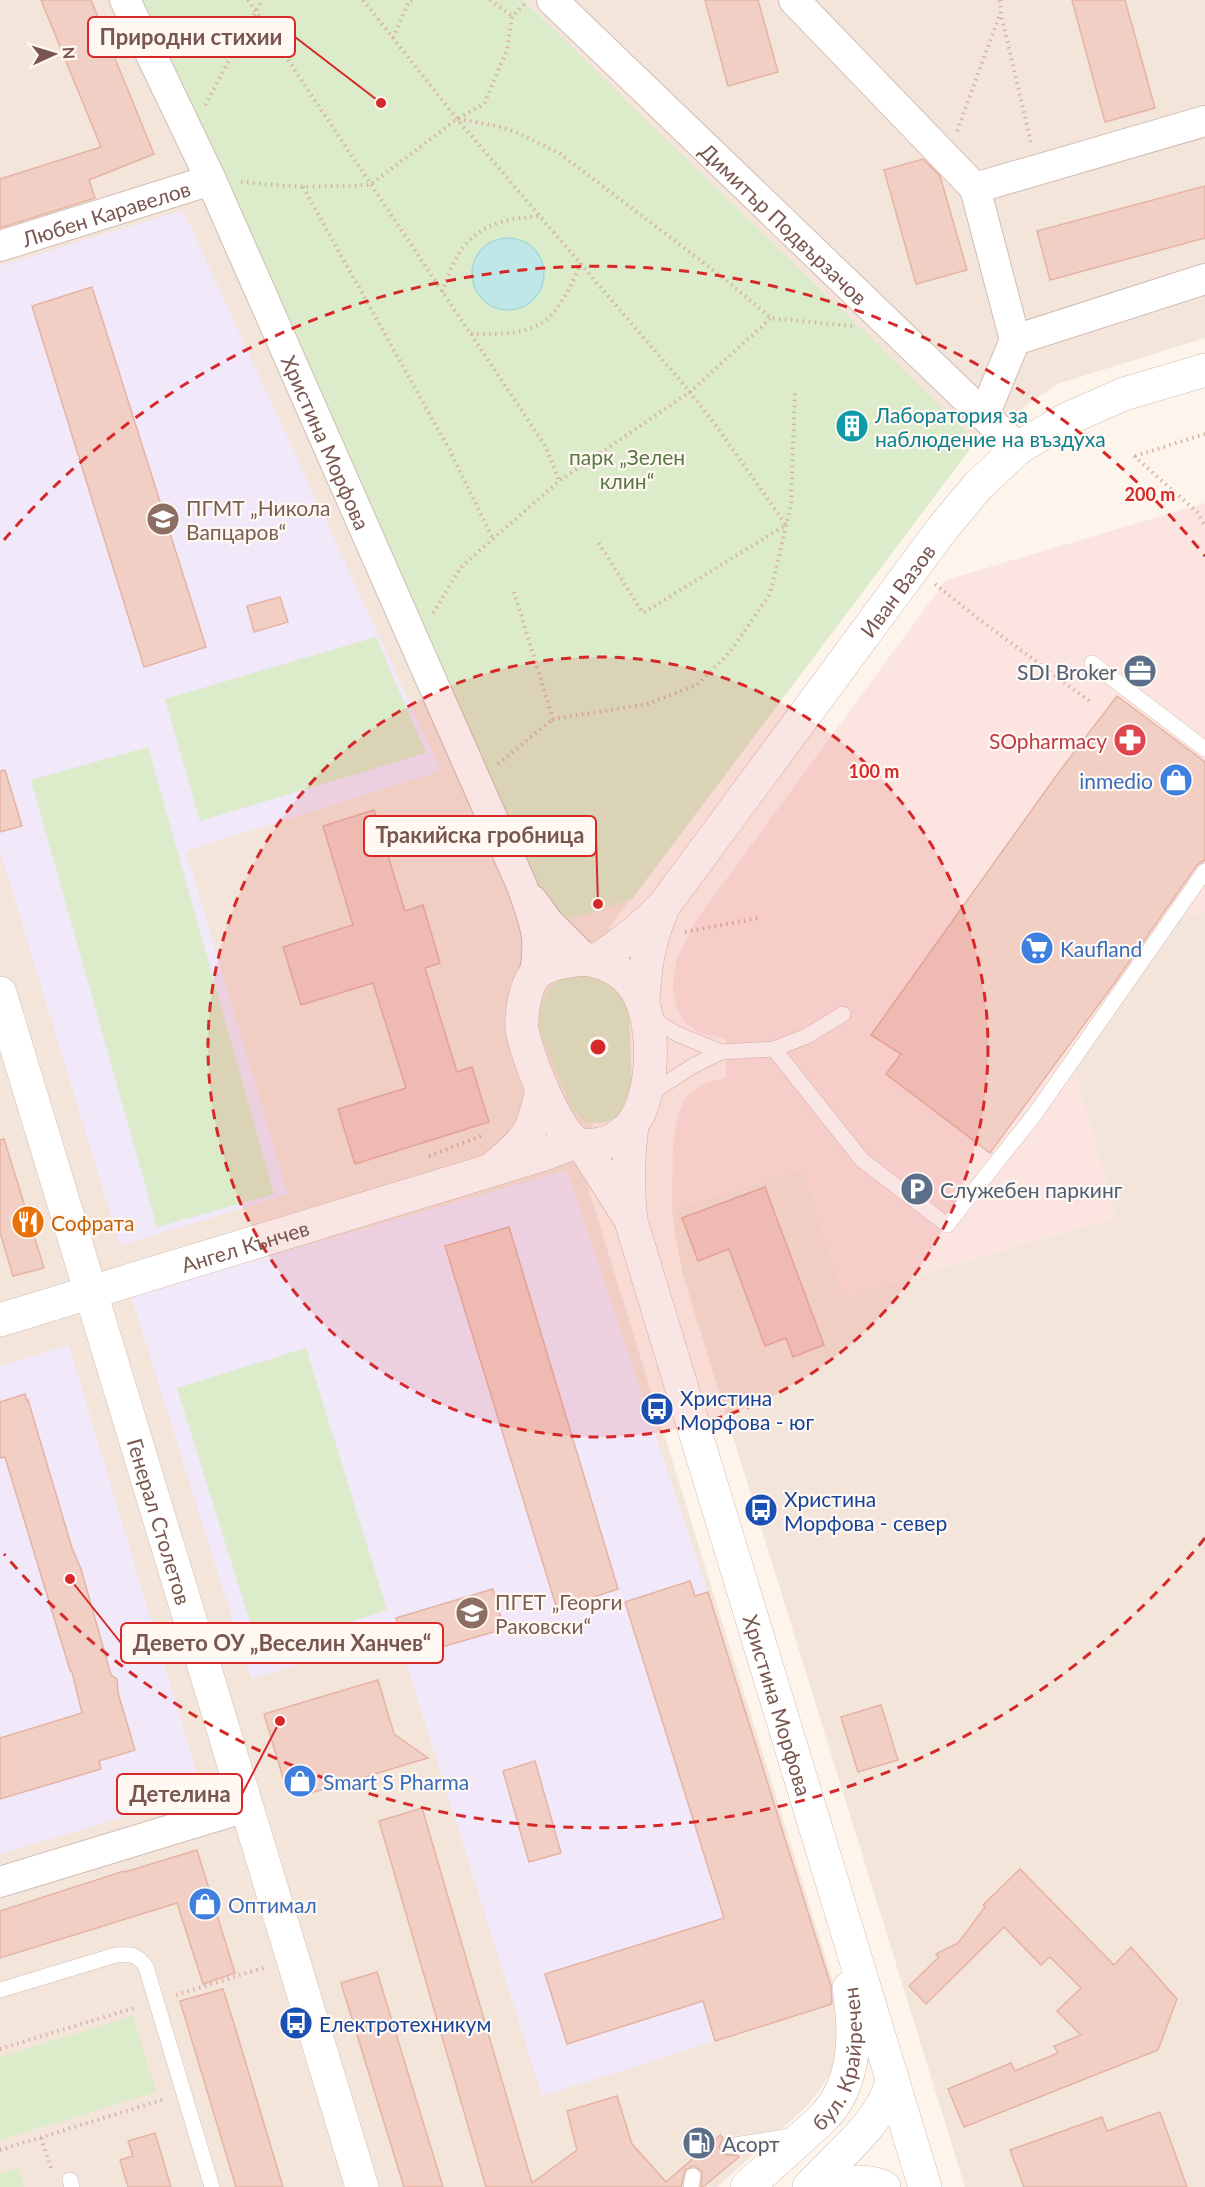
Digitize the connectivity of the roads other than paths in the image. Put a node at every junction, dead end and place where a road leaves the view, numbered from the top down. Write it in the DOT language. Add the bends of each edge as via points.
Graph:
graph roads {
  1 [pos="125,0"];
  2 [pos="552,0"];
  3 [pos="794,0"];
  4 [pos="1205,121"];
  5 [pos="211,180"];
  6 [pos="975,188"];
  7 [pos="0,246"];
  8 [pos="1205,279"];
  9 [pos="1015,340"];
  10 [pos="1205,370"];
  11 [pos="984,415"];
  12 [pos="1018,448"];
  13 [pos="1092,663"];
  14 [pos="1205,749"];
  15 [pos="1205,871"];
  16 [pos="522,886"];
  17 [pos="665,904"];
  18 [pos="590,960"];
  19 [pos="534,977"];
  20 [pos="0,993"];
  21 [pos="644,1008"];
  22 [pos="843,1014"];
  23 [pos="6,1034"];
  24 [pos="774,1049"];
  25 [pos="721,1052"];
  26 [pos="542,1088"];
  27 [pos="639,1111"];
  28 [pos="579,1144"];
  29 [pos="491,1170"];
  30 [pos="631,1221"];
  31 [pos="90,1292"];
  32 [pos="0,1320"];
  33 [pos="246,1807"];
  34 [pos="0,1882"];
  35 [pos="837,1897"];
  36 [pos="0,1990"];
  37 [pos="892,2078"];
  38 [pos="875,2117"];
  39 [pos="814,2126"];
  40 [pos="912,2143"];
  41 [pos="729,2146"];
  42 [pos="212,2187"];
  43 [pos="362,2187"];
  44 [pos="747,2187"];
  45 [pos="809,2187"];
  46 [pos="830,2187"];
  47 [pos="884,2187"];
  48 [pos="925,2187"];
  1 -- 5 [label="street, Христина Морфова"];
  2 -- 11 [label="street, Димитър Подвързачов"];
  3 -- 6 [label="street"];
  4 -- 6 [label="street"];
  5 -- 7 [label="street, Любен Каравелов"];
  5 -- 16 [label="street, Христина Морфова"];
  6 -- 9 [label="street"];
  8 -- 9 [label="street"];
  9 -- 11 [label="street"];
  10 -- 12 [label="main road, Иван Вазов" via="1124,394 1067,418"];
  11 -- 12 [label="street, Димитър Подвързачов"];
  12 -- 17 [label="main road, Иван Вазов" via="977,487 942,529"];
  13 -- 14 [label="lane"];
  15 -- 24 [label="lane" via="1035,1114 946,1225 862,1160"];
  16 -- 18 [label="street, Христина Морфова" via="548,922"];
  16 -- 19 [label="street, Христина Морфова" via="537,928 539,951"];
  17 -- 18 [label="main road, Иван Вазов" via="637,933"];
  17 -- 21 [label="main road, Иван Вазов" via="646,959"];
  18 -- 19 [label="main road" via="561,962"];
  18 -- 21 [label="main road" via="617,970 632,984"];
  19 -- 26 [label="main road" via="522,1009 522,1029"];
  20 -- 23 [label="main road, Генерал Столетов"];
  21 -- 25 [label="lane" via="677,1034"];
  21 -- 27 [label="main road" via="649,1077"];
  22 -- 24 [label="lane" via="807,1036"];
  23 -- 31 [label="main road, Генерал Столетов"];
  24 -- 25 [label="lane"];
  25 -- 27 [label="lane" via="691,1067"];
  26 -- 28 [label="main road" via="558,1120"];
  26 -- 29 [label="main road, Ангел Кънчев" via="530,1132 522,1144"];
  27 -- 28 [label="main road" via="610,1140"];
  27 -- 30 [label="main road, Христина Морфова" via="628,1158"];
  28 -- 29 [label="main road, Ангел Кънчев"];
  28 -- 30 [label="main road, Христина Морфова"];
  29 -- 31 [label="main road, Ангел Кънчев"];
  30 -- 35 [label="main road, Христина Морфова"];
  31 -- 32 [label="main road, Ангел Кънчев"];
  31 -- 33 [label="main road, Генерал Столетов"];
  33 -- 34 [label="street"];
  33 -- 43 [label="main road, Генерал Столетов"];
  35 -- 37 [label="main road, Христина Морфова"];
  35 -- 39 [label="main road, бул. Крайречен" via="853,2036 844,2088 832,2109"];
  36 -- 42 [label="lane" via="116,1955 136,1955 146,1967"];
  37 -- 38 [label="main road, бул. Крайречен" via="887,2098"];
  37 -- 40 [label="main road, Христина Морфова"];
  38 -- 39 [label="main road" via="843,2116"];
  38 -- 40 [label="main road" via="896,2121"];
  38 -- 45 [label="main road, бул. Крайречен"];
  39 -- 41 [label="lane"];
  39 -- 44 [label="main road, бул. Крайречен"];
  40 -- 48 [label="main road, Христина Морфова"];
  46 -- 47 [label="main road" via="854,2181"];
}
